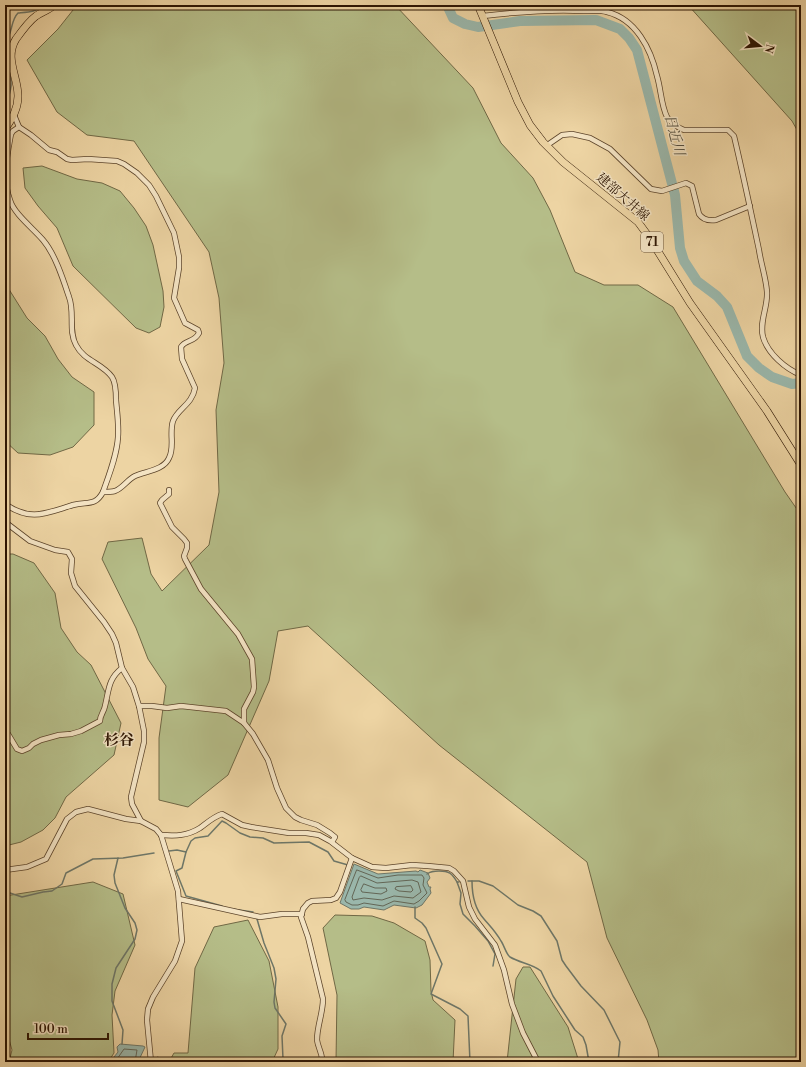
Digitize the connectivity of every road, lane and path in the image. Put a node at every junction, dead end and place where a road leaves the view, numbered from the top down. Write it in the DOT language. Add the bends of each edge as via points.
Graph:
graph roads {
  1 [pos="54,5"];
  2 [pos="478,5"];
  3 [pos="484,19"];
  4 [pos="14,115"];
  5 [pos="19,127"];
  6 [pos="5,130"];
  7 [pos="546,146"];
  8 [pos="750,206"];
  9 [pos="801,375"];
  10 [pos="801,465"];
  11 [pos="169,490"];
  12 [pos="103,492"];
  13 [pos="5,504"];
  14 [pos="5,522"];
  15 [pos="122,668"];
  16 [pos="140,706"];
  17 [pos="244,723"];
  18 [pos="5,733"];
  19 [pos="140,821"];
  20 [pos="161,835"];
  21 [pos="332,842"];
  22 [pos="352,858"];
  23 [pos="5,870"];
  24 [pos="179,899"];
  25 [pos="302,914"];
  26 [pos="151,1062"];
  27 [pos="322,1062"];
  28 [pos="538,1062"];
  1 -- 4 [label="main road" via="35,17 14,45 11,60 18,96"];
  2 -- 3 [label="main road, 建部大井線 / 71"];
  3 -- 7 [label="main road, 建部大井線 / 71" via="518,102 530,125"];
  3 -- 8 [label="street" via="536,10 568,10 607,12 625,20 639,34 650,52 664,109 672,124 684,130 728,130 734,136"];
  4 -- 5 [label="street"];
  4 -- 6 [label="main road"];
  5 -- 12 [label="street" via="11,134 6,166 11,204 52,254 70,299 75,344 82,355 113,378 116,390 117,447"];
  5 -- 12 [label="street" via="67,159 117,161 137,173 149,185 174,233 179,257 174,298 185,323 199,333 181,347 182,359 195,388 191,400 173,420 169,460 166,464 135,476 115,491"];
  7 -- 8 [label="street" via="562,135 572,134 590,138 610,149 652,189 662,191 686,183 692,186 699,214 705,220 716,220"];
  7 -- 10 [label="main road, 建部大井線 / 71" via="638,222"];
  8 -- 9 [label="street" via="767,292 763,337 783,366"];
  11 -- 17 [label="street" via="169,494 160,503 172,527 187,543 185,559 201,589 238,634 252,659 254,686 244,710"];
  12 -- 13 [label="street" via="94,502 34,515 16,511"];
  14 -- 15 [label="street" via="30,542 71,555 71,573 75,586 112,634"];
  15 -- 16 [label="street" via="134,687"];
  15 -- 18 [label="street" via="113,675 100,721 81,731 41,740 22,751"];
  16 -- 17 [label="street" via="182,706 226,711"];
  16 -- 19 [label="street" via="144,742 131,797"];
  17 -- 21 [label="street" via="268,760 286,808 295,817 330,833 334,837"];
  19 -- 20 [label="street" via="156,829"];
  19 -- 23 [label="street" via="88,810 76,812 67,818 46,860 27,867"];
  20 -- 21 [label="street" via="186,835 222,814 242,825 319,835"];
  20 -- 24 [label="street"];
  21 -- 22 [label="street"];
  22 -- 25 [label="street" via="336,898 312,901 303,909"];
  22 -- 28 [label="street" via="365,865 379,868 428,866 449,868 458,874 463,881 469,907 475,919 488,933 498,950 512,1004"];
  24 -- 25 [label="street" via="260,918"];
  24 -- 26 [label="street" via="182,926 180,949 148,1009"];
  25 -- 27 [label="street" via="323,999 317,1041 323,1057"];
}
